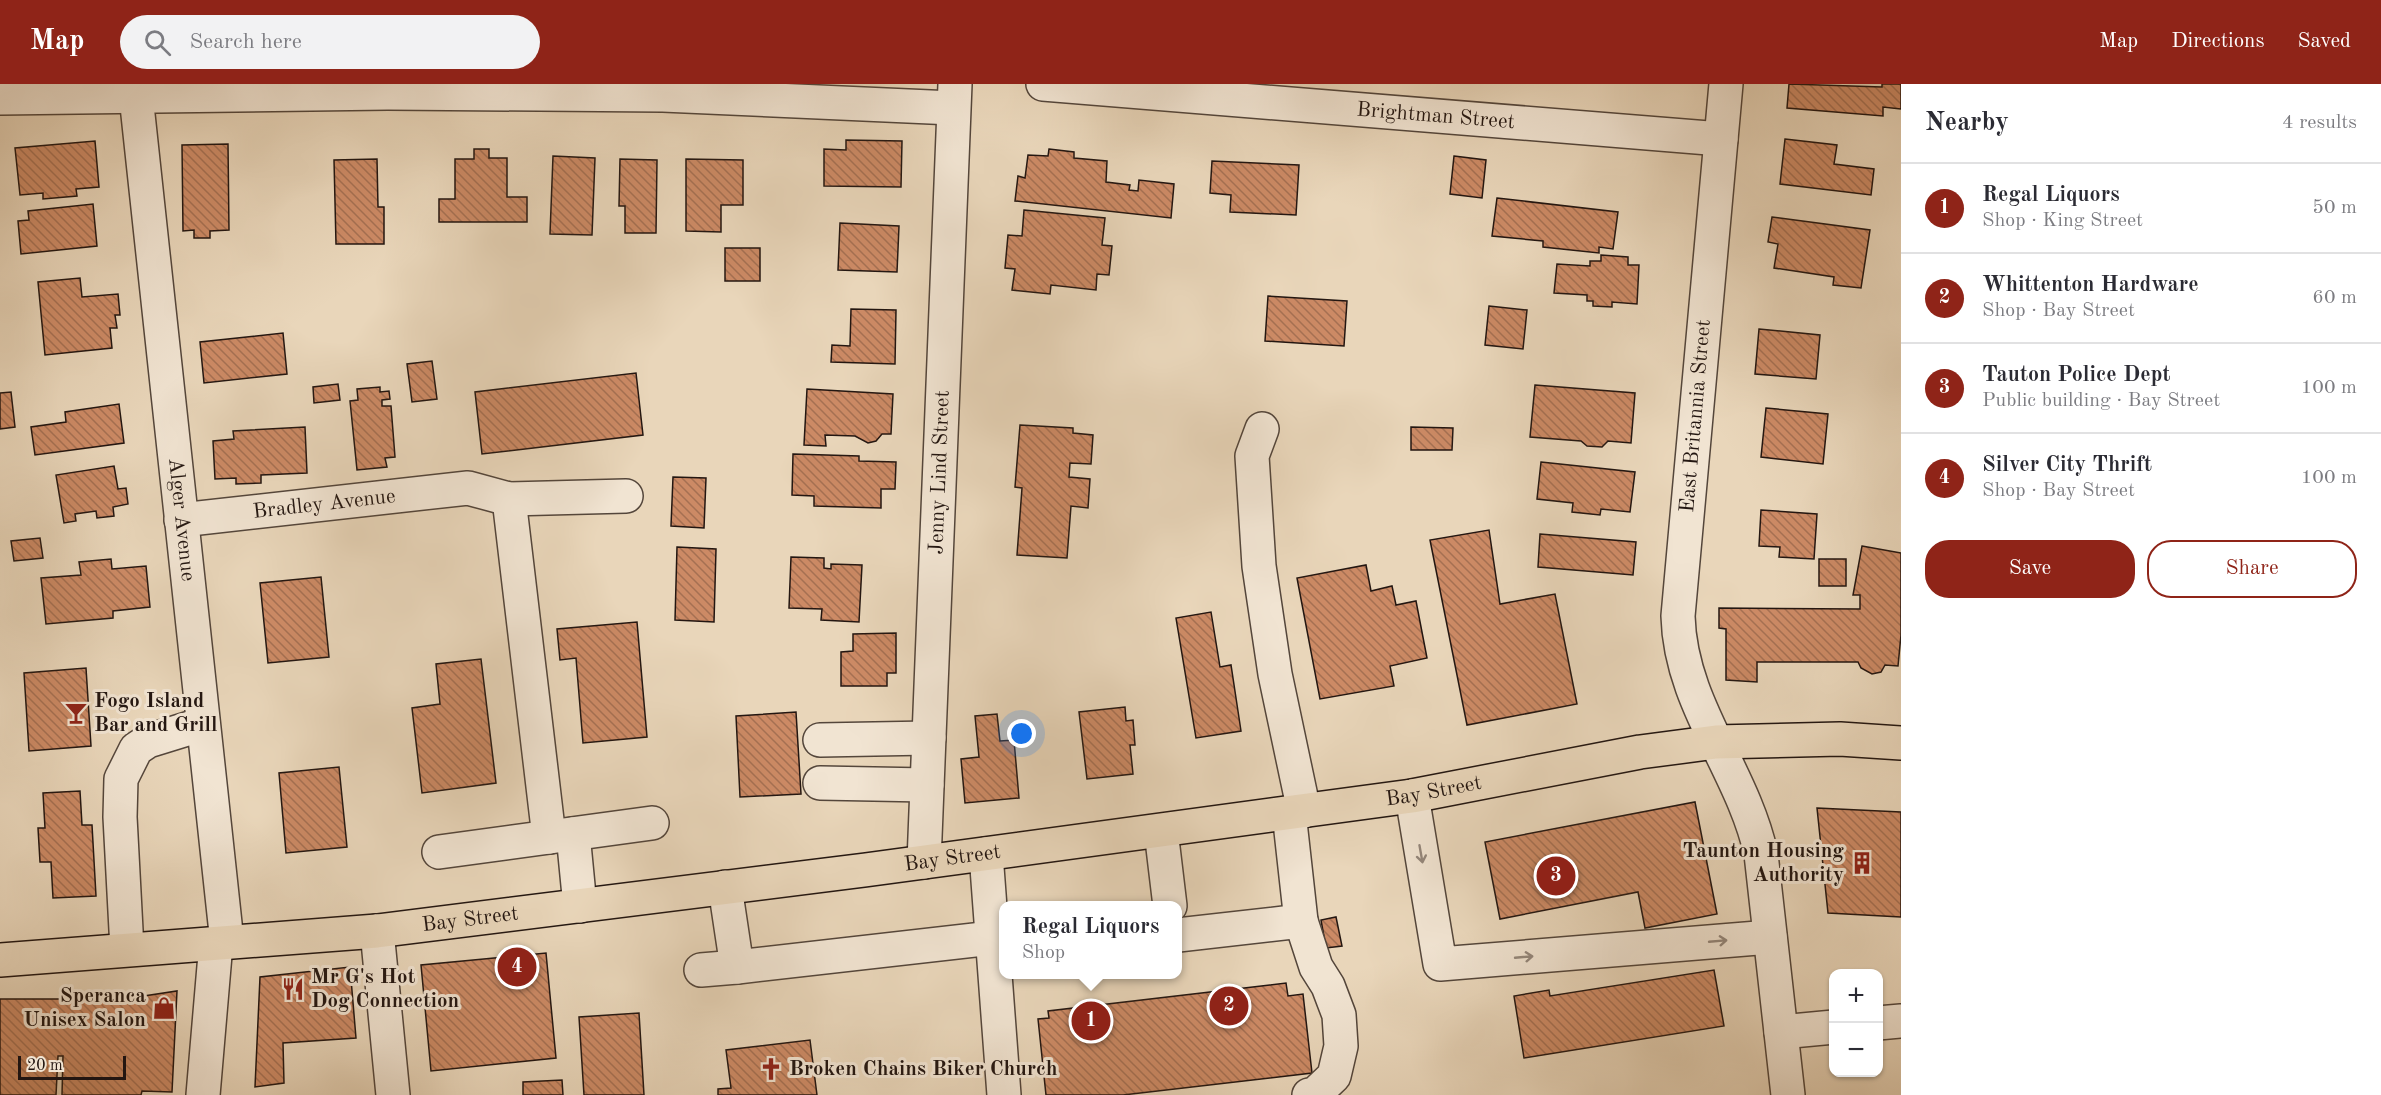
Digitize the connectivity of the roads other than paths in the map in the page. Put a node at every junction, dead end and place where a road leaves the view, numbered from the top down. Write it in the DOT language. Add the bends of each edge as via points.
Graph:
graph roads {
  1 [pos="1043,84"];
  2 [pos="1726,84"];
  3 [pos="1227,92"];
  4 [pos="136,96"];
  5 [pos="954,96"];
  6 [pos="0,98"];
  7 [pos="1721,139"];
  8 [pos="1262,429"];
  9 [pos="627,496"];
  10 [pos="509,499"];
  11 [pos="181,520"];
  12 [pos="203,724"];
  13 [pos="929,738"];
  14 [pos="820,740"];
  15 [pos="1716,741"];
  16 [pos="1901,743"];
  17 [pos="820,783"];
  18 [pos="927,785"];
  19 [pos="1412,796"];
  20 [pos="1296,812"];
  21 [pos="652,823"];
  22 [pos="1161,831"];
  23 [pos="561,836"];
  24 [pos="439,852"];
  25 [pos="986,854"];
  26 [pos="924,862"];
  27 [pos="725,887"];
  28 [pos="1169,901"];
  29 [pos="580,906"];
  30 [pos="1301,921"];
  31 [pos="377,931"];
  32 [pos="1182,935"];
  33 [pos="1770,937"];
  34 [pos="221,942"];
  35 [pos="996,949"];
  36 [pos="128,950"];
  37 [pos="0,960"];
  38 [pos="736,967"];
  39 [pos="701,970"];
  40 [pos="1901,1021"];
  41 [pos="1883,1023"];
  42 [pos="1829,1027"];
  43 [pos="1781,1032"];
  44 [pos="203,1095"];
  45 [pos="393,1095"];
  46 [pos="1004,1095"];
  47 [pos="1309,1095"];
  48 [pos="1788,1095"];
  1 -- 3 [label="street, Brightman Street"];
  2 -- 7 [label="street, East Britannia Street"];
  3 -- 7 [label="street, Brightman Street"];
  4 -- 5 [label="street"];
  4 -- 6 [label="street"];
  4 -- 11 [label="street, Alger Avenue"];
  5 -- 13 [label="street, Jenny Lind Street"];
  7 -- 15 [label="street, East Britannia Street" via="1678,616 1679,645 1692,692"];
  8 -- 20 [label="street" via="1252,456 1259,566"];
  9 -- 10 [label="street"];
  10 -- 11 [label="street, Bradley Avenue" via="468,488"];
  10 -- 23 [label="street"];
  11 -- 12 [label="street, Alger Avenue"];
  12 -- 34 [label="street, Alger Avenue"];
  12 -- 36 [label="street" via="148,741 136,749 121,779"];
  13 -- 14 [label="street"];
  13 -- 18 [label="street, Jenny Lind Street"];
  15 -- 16 [label="main road, Bay Street" via="1840,739"];
  15 -- 19 [label="main road, Bay Street"];
  15 -- 33 [label="street, East Britannia Street" via="1756,833"];
  17 -- 18 [label="street"];
  18 -- 26 [label="street, Jenny Lind Street"];
  19 -- 20 [label="main road, Bay Street"];
  19 -- 33 [label="street, one-way" via="1440,964"];
  20 -- 22 [label="main road, Bay Street"];
  20 -- 30 [label="street"];
  21 -- 23 [label="street"];
  22 -- 25 [label="main road, Bay Street"];
  22 -- 28 [label="street"];
  23 -- 24 [label="street"];
  23 -- 29 [label="street"];
  25 -- 26 [label="main road, Bay Street"];
  25 -- 35 [label="street"];
  26 -- 27 [label="main road, Bay Street"];
  27 -- 29 [label="main road, Bay Street"];
  27 -- 38 [label="street"];
  29 -- 31 [label="main road, Bay Street"];
  30 -- 32 [label="street"];
  30 -- 47 [label="street" via="1312,957 1339,1015 1341,1046 1334,1076"];
  31 -- 34 [label="main road, Bay Street"];
  31 -- 45 [label="street"];
  33 -- 43 [label="street, East Britannia Street"];
  34 -- 36 [label="main road, Bay Street"];
  34 -- 44 [label="street, Alger Avenue"];
  35 -- 38 [label="street"];
  35 -- 46 [label="street"];
  36 -- 37 [label="main road, Bay Street"];
  38 -- 39 [label="street"];
  40 -- 41 [label="street"];
  42 -- 43 [label="street"];
  43 -- 48 [label="street, East Britannia Street"];
}
